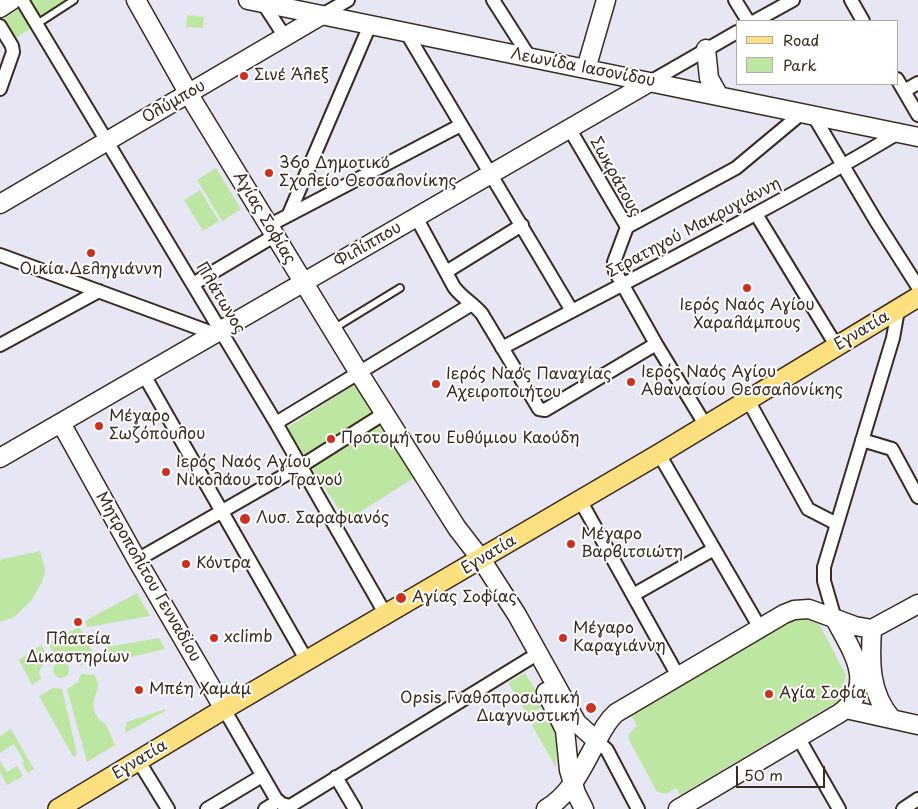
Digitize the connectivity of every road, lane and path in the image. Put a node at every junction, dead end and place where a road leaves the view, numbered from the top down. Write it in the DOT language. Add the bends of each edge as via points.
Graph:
graph roads {
  1 [pos="12,0"];
  2 [pos="22,0"];
  3 [pos="74,0"];
  4 [pos="136,0"];
  5 [pos="348,0"];
  6 [pos="493,0"];
  7 [pos="606,0"];
  8 [pos="734,0"];
  9 [pos="793,0"];
  10 [pos="851,0"];
  11 [pos="257,1"];
  12 [pos="0,8"];
  13 [pos="322,16"];
  14 [pos="747,20"];
  15 [pos="757,20"];
  16 [pos="862,20"];
  17 [pos="37,24"];
  18 [pos="370,25"];
  19 [pos="0,26"];
  20 [pos="406,32"];
  21 [pos="736,33"];
  22 [pos="285,37"];
  23 [pos="706,49"];
  24 [pos="530,58"];
  25 [pos="586,68"];
  26 [pos="898,81"];
  27 [pos="650,82"];
  28 [pos="918,83"];
  29 [pos="0,89"];
  30 [pos="904,91"];
  31 [pos="188,94"];
  32 [pos="719,96"];
  33 [pos="808,114"];
  34 [pos="918,115"];
  35 [pos="461,125"];
  36 [pos="569,128"];
  37 [pos="898,133"];
  38 [pos="918,137"];
  39 [pos="107,141"];
  40 [pos="843,166"];
  41 [pos="490,174"];
  42 [pos="0,204"];
  43 [pos="290,214"];
  44 [pos="756,214"];
  45 [pos="416,217"];
  46 [pos="522,225"];
  47 [pos="627,227"];
  48 [pos="271,231"];
  49 [pos="0,255"];
  50 [pos="446,272"];
  51 [pos="303,283"];
  52 [pos="193,284"];
  53 [pos="622,284"];
  54 [pos="918,287"];
  55 [pos="400,288"];
  56 [pos="99,291"];
  57 [pos="918,297"];
  58 [pos="472,304"];
  59 [pos="572,310"];
  60 [pos="898,310"];
  61 [pos="332,330"];
  62 [pos="218,332"];
  63 [pos="656,344"];
  64 [pos="0,345"];
  65 [pos="836,347"];
  66 [pos="502,348"];
  67 [pos="359,373"];
  68 [pos="144,375"];
  69 [pos="748,400"];
  70 [pos="385,413"];
  71 [pos="61,423"];
  72 [pos="276,423"];
  73 [pos="706,426"];
  74 [pos="862,440"];
  75 [pos="658,454"];
  76 [pos="0,458"];
  77 [pos="302,466"];
  78 [pos="918,497"];
  79 [pos="580,500"];
  80 [pos="222,512"];
  81 [pos="837,524"];
  82 [pos="714,549"];
  83 [pos="137,560"];
  84 [pos="477,562"];
  85 [pos="633,595"];
  86 [pos="918,604"];
  87 [pos="386,615"];
  88 [pos="835,619"];
  89 [pos="760,628"];
  90 [pos="872,629"];
  91 [pos="529,659"];
  92 [pos="307,661"];
  93 [pos="678,676"];
  94 [pos="846,708"];
  95 [pos="224,709"];
  96 [pos="892,719"];
  97 [pos="918,725"];
  98 [pos="798,737"];
  99 [pos="597,741"];
  100 [pos="138,760"];
  101 [pos="262,776"];
  102 [pos="336,777"];
  103 [pos="573,784"];
  104 [pos="918,799"];
  105 [pos="281,803"];
  106 [pos="78,804"];
  107 [pos="58,809"];
  108 [pos="168,809"];
  109 [pos="207,809"];
  110 [pos="265,809"];
  111 [pos="355,809"];
  112 [pos="546,809"];
  113 [pos="584,809"];
  114 [pos="638,809"];
  115 [pos="678,809"];
  116 [pos="839,809"];
  117 [pos="903,809"];
  1 -- 12 [label="main road"];
  2 -- 17 [label="street, Πλάτωνος"];
  3 -- 17 [label="lane"];
  4 -- 31 [label="main road, Αγίας Σοφίας"];
  5 -- 13 [label="street, Ολύμπου"];
  6 -- 24 [label="street"];
  7 -- 25 [label="main road"];
  8 -- 14 [label="street"];
  9 -- 15 [label="street"];
  10 -- 16 [label="street"];
  11 -- 13 [label="main road, Λεωνίδα Ιασονίδου"];
  11 -- 22 [label="street"];
  13 -- 18 [label="main road, Λεωνίδα Ιασονίδου"];
  13 -- 22 [label="main road, Ολύμπου"];
  17 -- 39 [label="street, Πλάτωνος"];
  18 -- 20 [label="main road, Λεωνίδα Ιασονίδου"];
  18 -- 43 [label="street" via="345,94"];
  19 -- 29 [label="street" via="12,46"];
  20 -- 24 [label="main road, Λεωνίδα Ιασονίδου"];
  20 -- 35 [label="street"];
  21 -- 23 [label="street, Φιλίππου"];
  22 -- 31 [label="main road, Ολύμπου"];
  23 -- 27 [label="street, Φιλίππου"];
  23 -- 32 [label="main road" via="709,78"];
  24 -- 25 [label="main road, Λεωνίδα Ιασονίδου"];
  25 -- 27 [label="main road, Λεωνίδα Ιασονίδου"];
  26 -- 30 [label="street"];
  27 -- 32 [label="main road, Λεωνίδα Ιασονίδου"];
  27 -- 36 [label="main road, Φιλίππου"];
  28 -- 30 [label="street"];
  30 -- 34 [label="street"];
  31 -- 39 [label="main road, Ολύμπου"];
  31 -- 48 [label="main road, Αγίας Σοφίας"];
  32 -- 33 [label="main road, Λεωνίδα Ιασονίδου"];
  33 -- 37 [label="main road, Λεωνίδα Ιασονίδου"];
  33 -- 40 [label="street"];
  33 -- 47 [label="street" via="736,168"];
  35 -- 41 [label="street"];
  35 -- 43 [label="street"];
  36 -- 41 [label="main road, Φιλίππου"];
  36 -- 47 [label="street, Σωκράτους"];
  37 -- 38 [label="main road, Λεωνίδα Ιασονίδου"];
  37 -- 40 [label="street, Στρατηγού Μακρυγιάννη"];
  39 -- 42 [label="main road, Ολύμπου"];
  39 -- 52 [label="street, Πλάτωνος"];
  40 -- 44 [label="street, Στρατηγού Μακρυγιάννη"];
  40 -- 54 [label="street"];
  41 -- 45 [label="main road, Φιλίππου"];
  41 -- 46 [label="street"];
  43 -- 48 [label="street"];
  44 -- 53 [label="street, Στρατηγού Μακρυγιάννη"];
  44 -- 65 [label="street"];
  45 -- 50 [label="street"];
  45 -- 51 [label="main road, Φιλίππου"];
  46 -- 50 [label="street"];
  46 -- 59 [label="street"];
  47 -- 53 [label="street, Σωκράτους" via="614,262"];
  48 -- 51 [label="main road, Αγίας Σοφίας"];
  48 -- 52 [label="street"];
  49 -- 56 [label="street"];
  50 -- 58 [label="street" via="458,293"];
  51 -- 61 [label="main road, Αγίας Σοφίας"];
  51 -- 62 [label="main road, Φιλίππου"];
  52 -- 62 [label="street, Πλάτωνος"];
  53 -- 59 [label="street, Στρατηγού Μακρυγιάννη"];
  53 -- 63 [label="street, Σωκράτους"];
  55 -- 61 [label="lane"];
  56 -- 62 [label="street"];
  56 -- 64 [label="street"];
  57 -- 60 [label="main road, Εγνατία"];
  58 -- 66 [label="street" via="482,314"];
  58 -- 67 [label="street"];
  59 -- 66 [label="street, Στρατηγού Μακρυγιάννη"];
  60 -- 65 [label="main road, Εγνατία"];
  60 -- 74 [label="street" via="893,338"];
  61 -- 67 [label="main road, Αγίας Σοφίας"];
  62 -- 68 [label="main road, Φιλίππου"];
  62 -- 72 [label="street, Πλάτωνος"];
  63 -- 66 [label="street" via="545,410 534,402"];
  63 -- 73 [label="street, Σωκράτους"];
  65 -- 69 [label="main road, Εγνατία"];
  67 -- 70 [label="main road, Αγίας Σοφίας"];
  67 -- 72 [label="street"];
  68 -- 71 [label="main road, Φιλίππου"];
  68 -- 80 [label="street"];
  69 -- 73 [label="main road, Εγνατία"];
  69 -- 81 [label="street" via="808,509"];
  70 -- 77 [label="street"];
  70 -- 84 [label="main road, Αγίας Σοφίας"];
  71 -- 76 [label="main road, Φιλίππου"];
  71 -- 83 [label="main road, Μητροπολίτου Γενναδίου"];
  72 -- 77 [label="street, Πλάτωνος"];
  73 -- 75 [label="main road, Εγνατία"];
  74 -- 78 [label="street" via="892,449"];
  74 -- 81 [label="street"];
  75 -- 79 [label="main road, Εγνατία"];
  75 -- 82 [label="street"];
  77 -- 80 [label="street"];
  77 -- 87 [label="street, Πλάτωνος"];
  79 -- 84 [label="main road, Εγνατία"];
  79 -- 85 [label="street"];
  80 -- 83 [label="street"];
  80 -- 92 [label="street"];
  81 -- 88 [label="street" via="823,574"];
  82 -- 85 [label="street"];
  82 -- 89 [label="street"];
  83 -- 95 [label="main road, Μητροπολίτου Γενναδίου"];
  84 -- 87 [label="main road, Εγνατία"];
  84 -- 91 [label="main road, Αγίας Σοφίας"];
  84 -- 99 [label="main road, Αγίας Σοφίας" via="517,615 577,723"];
  85 -- 93 [label="street"];
  86 -- 90 [label="main road"];
  87 -- 92 [label="main road, Εγνατία"];
  88 -- 89 [label="main road" via="801,608"];
  88 -- 90 [label="main road"];
  88 -- 94 [label="main road" via="860,672 856,694"];
  89 -- 93 [label="main road"];
  90 -- 96 [label="main road" via="871,663 875,690"];
  91 -- 102 [label="street"];
  91 -- 103 [label="main road, Αγίας Σοφίας" via="565,730"];
  92 -- 95 [label="main road, Εγνατία"];
  93 -- 99 [label="main road" via="616,713"];
  94 -- 96 [label="main road"];
  94 -- 98 [label="main road"];
  95 -- 100 [label="main road, Εγνατία"];
  95 -- 101 [label="street, Μητροπολίτου Γενναδίου"];
  96 -- 97 [label="main road"];
  98 -- 115 [label="main road"];
  98 -- 116 [label="street"];
  99 -- 103 [label="main road"];
  99 -- 114 [label="street, Αγίας Σοφίας" via="607,750"];
  100 -- 106 [label="main road, Εγνατία"];
  100 -- 108 [label="street"];
  101 -- 105 [label="street, Μητροπολίτου Γενναδίου"];
  101 -- 109 [label="street"];
  102 -- 105 [label="street" via="291,805"];
  102 -- 111 [label="street"];
  103 -- 112 [label="main road"];
  103 -- 113 [label="main road, Αγίας Σοφίας"];
  104 -- 117 [label="street"];
  105 -- 110 [label="street"];
  106 -- 107 [label="main road, Εγνατία"];
}
